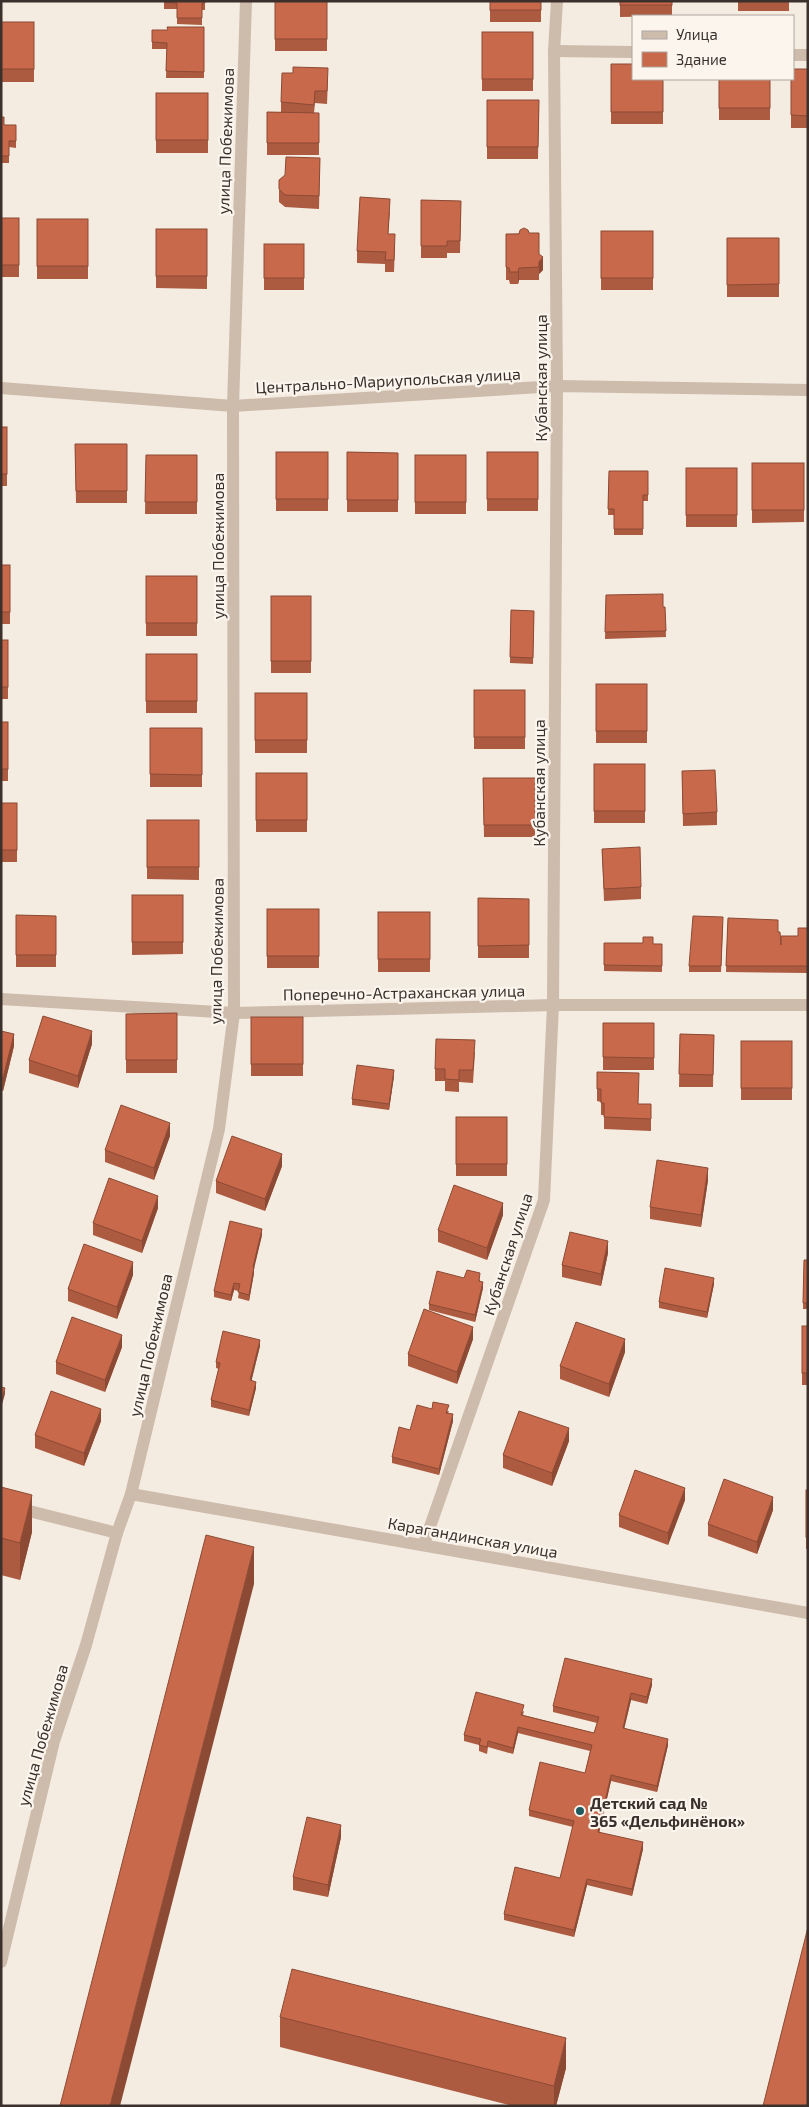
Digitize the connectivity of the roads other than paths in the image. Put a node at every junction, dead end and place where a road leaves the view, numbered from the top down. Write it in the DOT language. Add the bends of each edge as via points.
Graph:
graph roads {
  1 [pos="246,1"];
  2 [pos="557,1"];
  3 [pos="554,51"];
  4 [pos="632,52"];
  5 [pos="794,55"];
  6 [pos="808,55"];
  7 [pos="557,386"];
  8 [pos="1,388"];
  9 [pos="808,390"];
  10 [pos="234,406"];
  11 [pos="1,999"];
  12 [pos="553,1005"];
  13 [pos="808,1005"];
  14 [pos="234,1013"];
  15 [pos="131,1494"];
  16 [pos="1,1504"];
  17 [pos="117,1533"];
  18 [pos="424,1544"];
  19 [pos="808,1613"];
  20 [pos="1,1962"];
  1 -- 10 [label="street, улица Побежимова"];
  2 -- 3 [label="street, Кубанская улица"];
  3 -- 4 [label="street"];
  3 -- 7 [label="street, Кубанская улица"];
  5 -- 6 [label="street"];
  7 -- 9 [label="street, Центрально-Мариупольская улица"];
  7 -- 10 [label="street, Центрально-Мариупольская улица"];
  7 -- 12 [label="street, Кубанская улица"];
  8 -- 10 [label="street, Центрально-Мариупольская улица"];
  10 -- 14 [label="street, улица Побежимова"];
  11 -- 14 [label="street, Поперечно-Астраханская улица"];
  12 -- 13 [label="street, Поперечно-Астраханская улица"];
  12 -- 14 [label="street, Поперечно-Астраханская улица"];
  12 -- 18 [label="street, Кубанская улица" via="544,1200"];
  14 -- 15 [label="street, улица Побежимова" via="219,1129"];
  15 -- 17 [label="street, улица Побежимова"];
  15 -- 18 [label="street, Карагандинская улица"];
  16 -- 17 [label="street"];
  17 -- 20 [label="street, улица Побежимова" via="86,1645 54,1741"];
  18 -- 19 [label="street, Карагандинская улица"];
}
